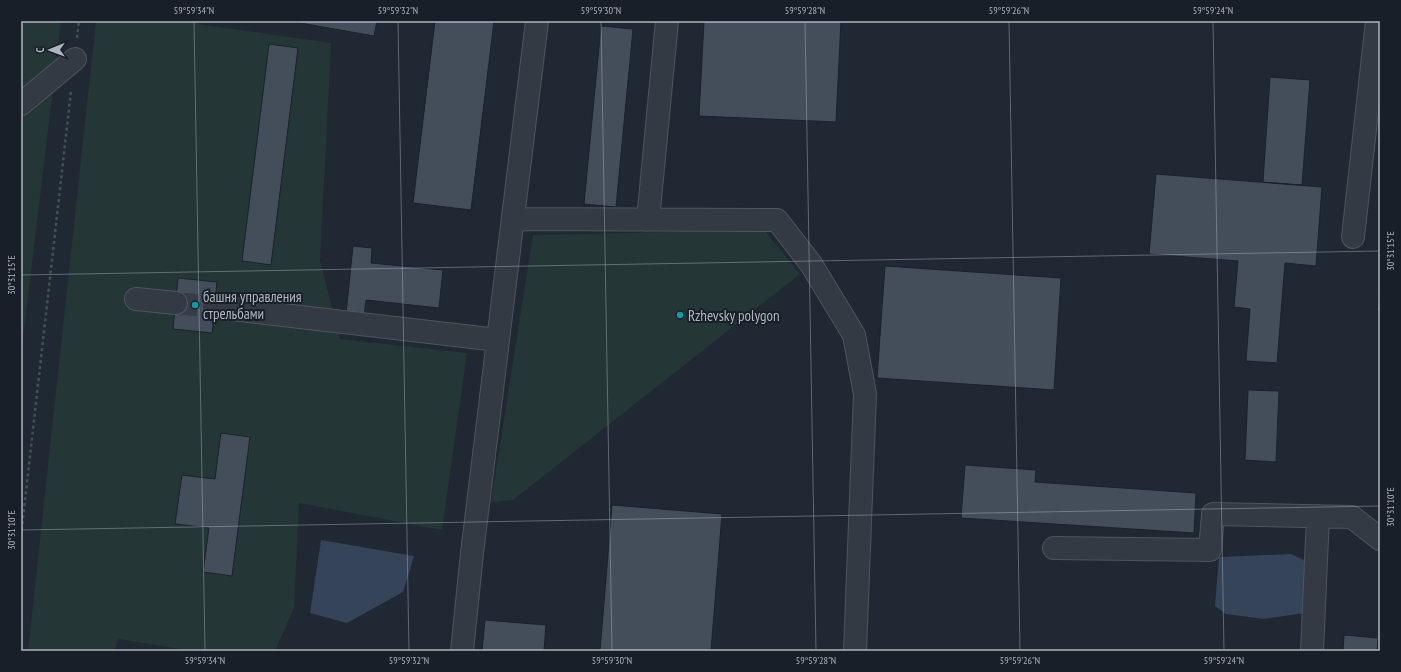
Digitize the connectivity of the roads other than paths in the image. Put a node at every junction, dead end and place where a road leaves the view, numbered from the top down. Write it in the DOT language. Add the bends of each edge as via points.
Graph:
graph roads {
  1 [pos="538,21"];
  2 [pos="667,21"];
  3 [pos="1377,21"];
  4 [pos="75,59"];
  5 [pos="21,104"];
  6 [pos="513,219"];
  7 [pos="648,220"];
  8 [pos="1353,237"];
  9 [pos="136,299"];
  10 [pos="176,303"];
  11 [pos="214,307"];
  12 [pos="498,340"];
  13 [pos="1318,516"];
  14 [pos="1380,539"];
  15 [pos="1054,548"];
  16 [pos="462,651"];
  17 [pos="855,651"];
  18 [pos="1312,651"];
  1 -- 6 [label="lane"];
  2 -- 7 [label="lane"];
  3 -- 8 [label="lane"];
  4 -- 5 [label="lane"];
  6 -- 7 [label="lane"];
  6 -- 12 [label="lane"];
  7 -- 17 [label="lane" via="777,220 811,264 854,335 865,394"];
  9 -- 10 [label="lane"];
  11 -- 12 [label="lane"];
  12 -- 16 [label="lane"];
  13 -- 14 [label="lane" via="1352,517"];
  13 -- 15 [label="lane" via="1213,514 1210,550"];
  13 -- 18 [label="lane"];
}
